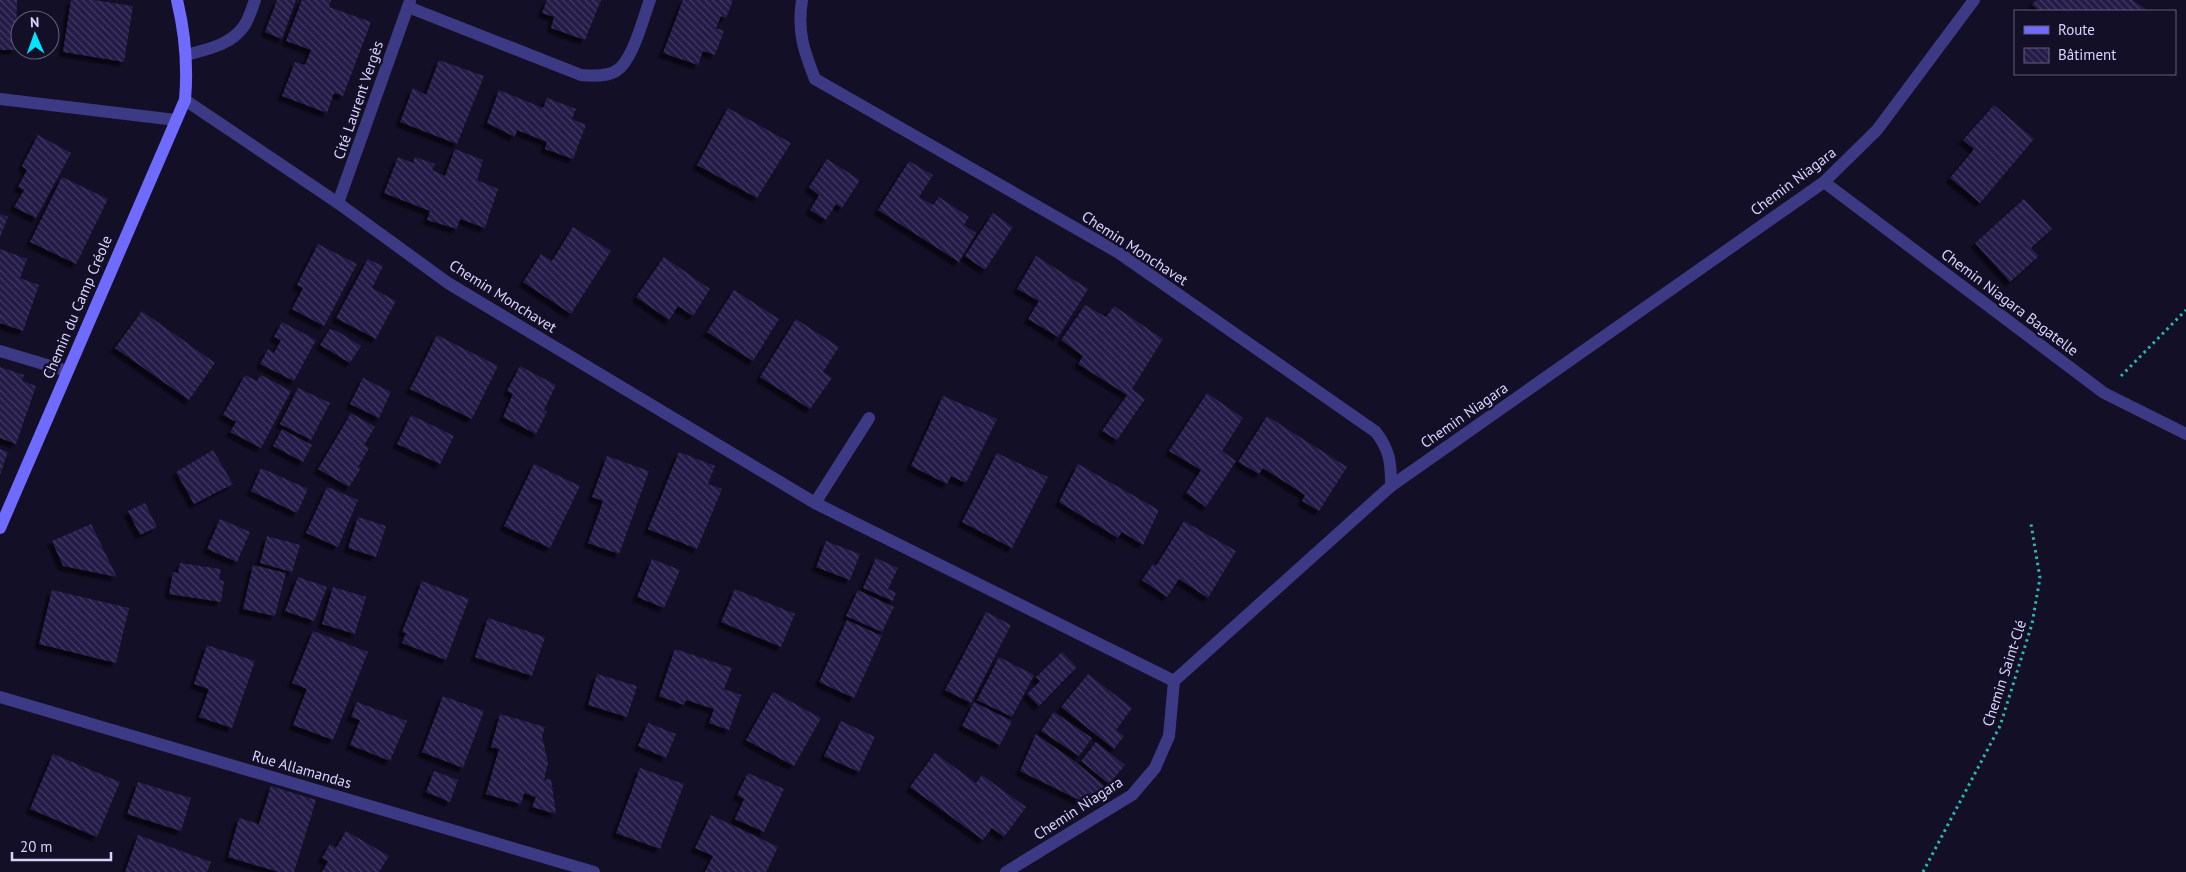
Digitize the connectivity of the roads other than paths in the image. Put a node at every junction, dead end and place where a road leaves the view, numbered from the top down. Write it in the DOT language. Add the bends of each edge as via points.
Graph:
graph roads {
  1 [pos="177,0"];
  2 [pos="255,0"];
  3 [pos="650,0"];
  4 [pos="802,0"];
  5 [pos="1974,0"];
  6 [pos="409,3"];
  7 [pos="186,55"];
  8 [pos="0,99"];
  9 [pos="185,100"];
  10 [pos="176,120"];
  11 [pos="1824,182"];
  12 [pos="338,203"];
  13 [pos="0,351"];
  14 [pos="66,372"];
  15 [pos="869,418"];
  16 [pos="2186,434"];
  17 [pos="1391,486"];
  18 [pos="815,503"];
  19 [pos="4,505"];
  20 [pos="0,528"];
  21 [pos="1174,681"];
  22 [pos="0,697"];
  23 [pos="594,872"];
  24 [pos="1006,872"];
  1 -- 7 [label="street, Chemin du Camp Créole"];
  2 -- 7 [label="street" via="245,25 228,41"];
  3 -- 6 [label="street, Cité Laurent Vergès" via="630,55 617,70 597,76 581,75"];
  4 -- 17 [label="street, Chemin Monchavet" via="802,45 815,79 1119,253 1376,432 1387,447"];
  5 -- 11 [label="street, Chemin Niagara" via="1877,130"];
  6 -- 12 [label="street, Cité Laurent Vergès"];
  7 -- 9 [label="street, Chemin du Camp Créole"];
  8 -- 10 [label="street"];
  9 -- 10 [label="street, Chemin du Camp Créole"];
  9 -- 12 [label="street, Chemin Monchavet"];
  10 -- 14 [label="street, Chemin du Camp Créole"];
  11 -- 16 [label="street, Chemin Niagara Bagatelle" via="2104,393"];
  11 -- 17 [label="street, Chemin Niagara"];
  12 -- 18 [label="street, Chemin Monchavet" via="448,283"];
  13 -- 14 [label="street"];
  14 -- 19 [label="street, Chemin du Camp Créole"];
  15 -- 18 [label="street"];
  17 -- 21 [label="street, Chemin Niagara"];
  18 -- 21 [label="street, Chemin Monchavet"];
  19 -- 20 [label="street, Chemin du Camp Créole"];
  21 -- 24 [label="street, Chemin Niagara" via="1168,736 1155,768 1132,795"];
  22 -- 23 [label="street, Rue Allamandas"];
}
